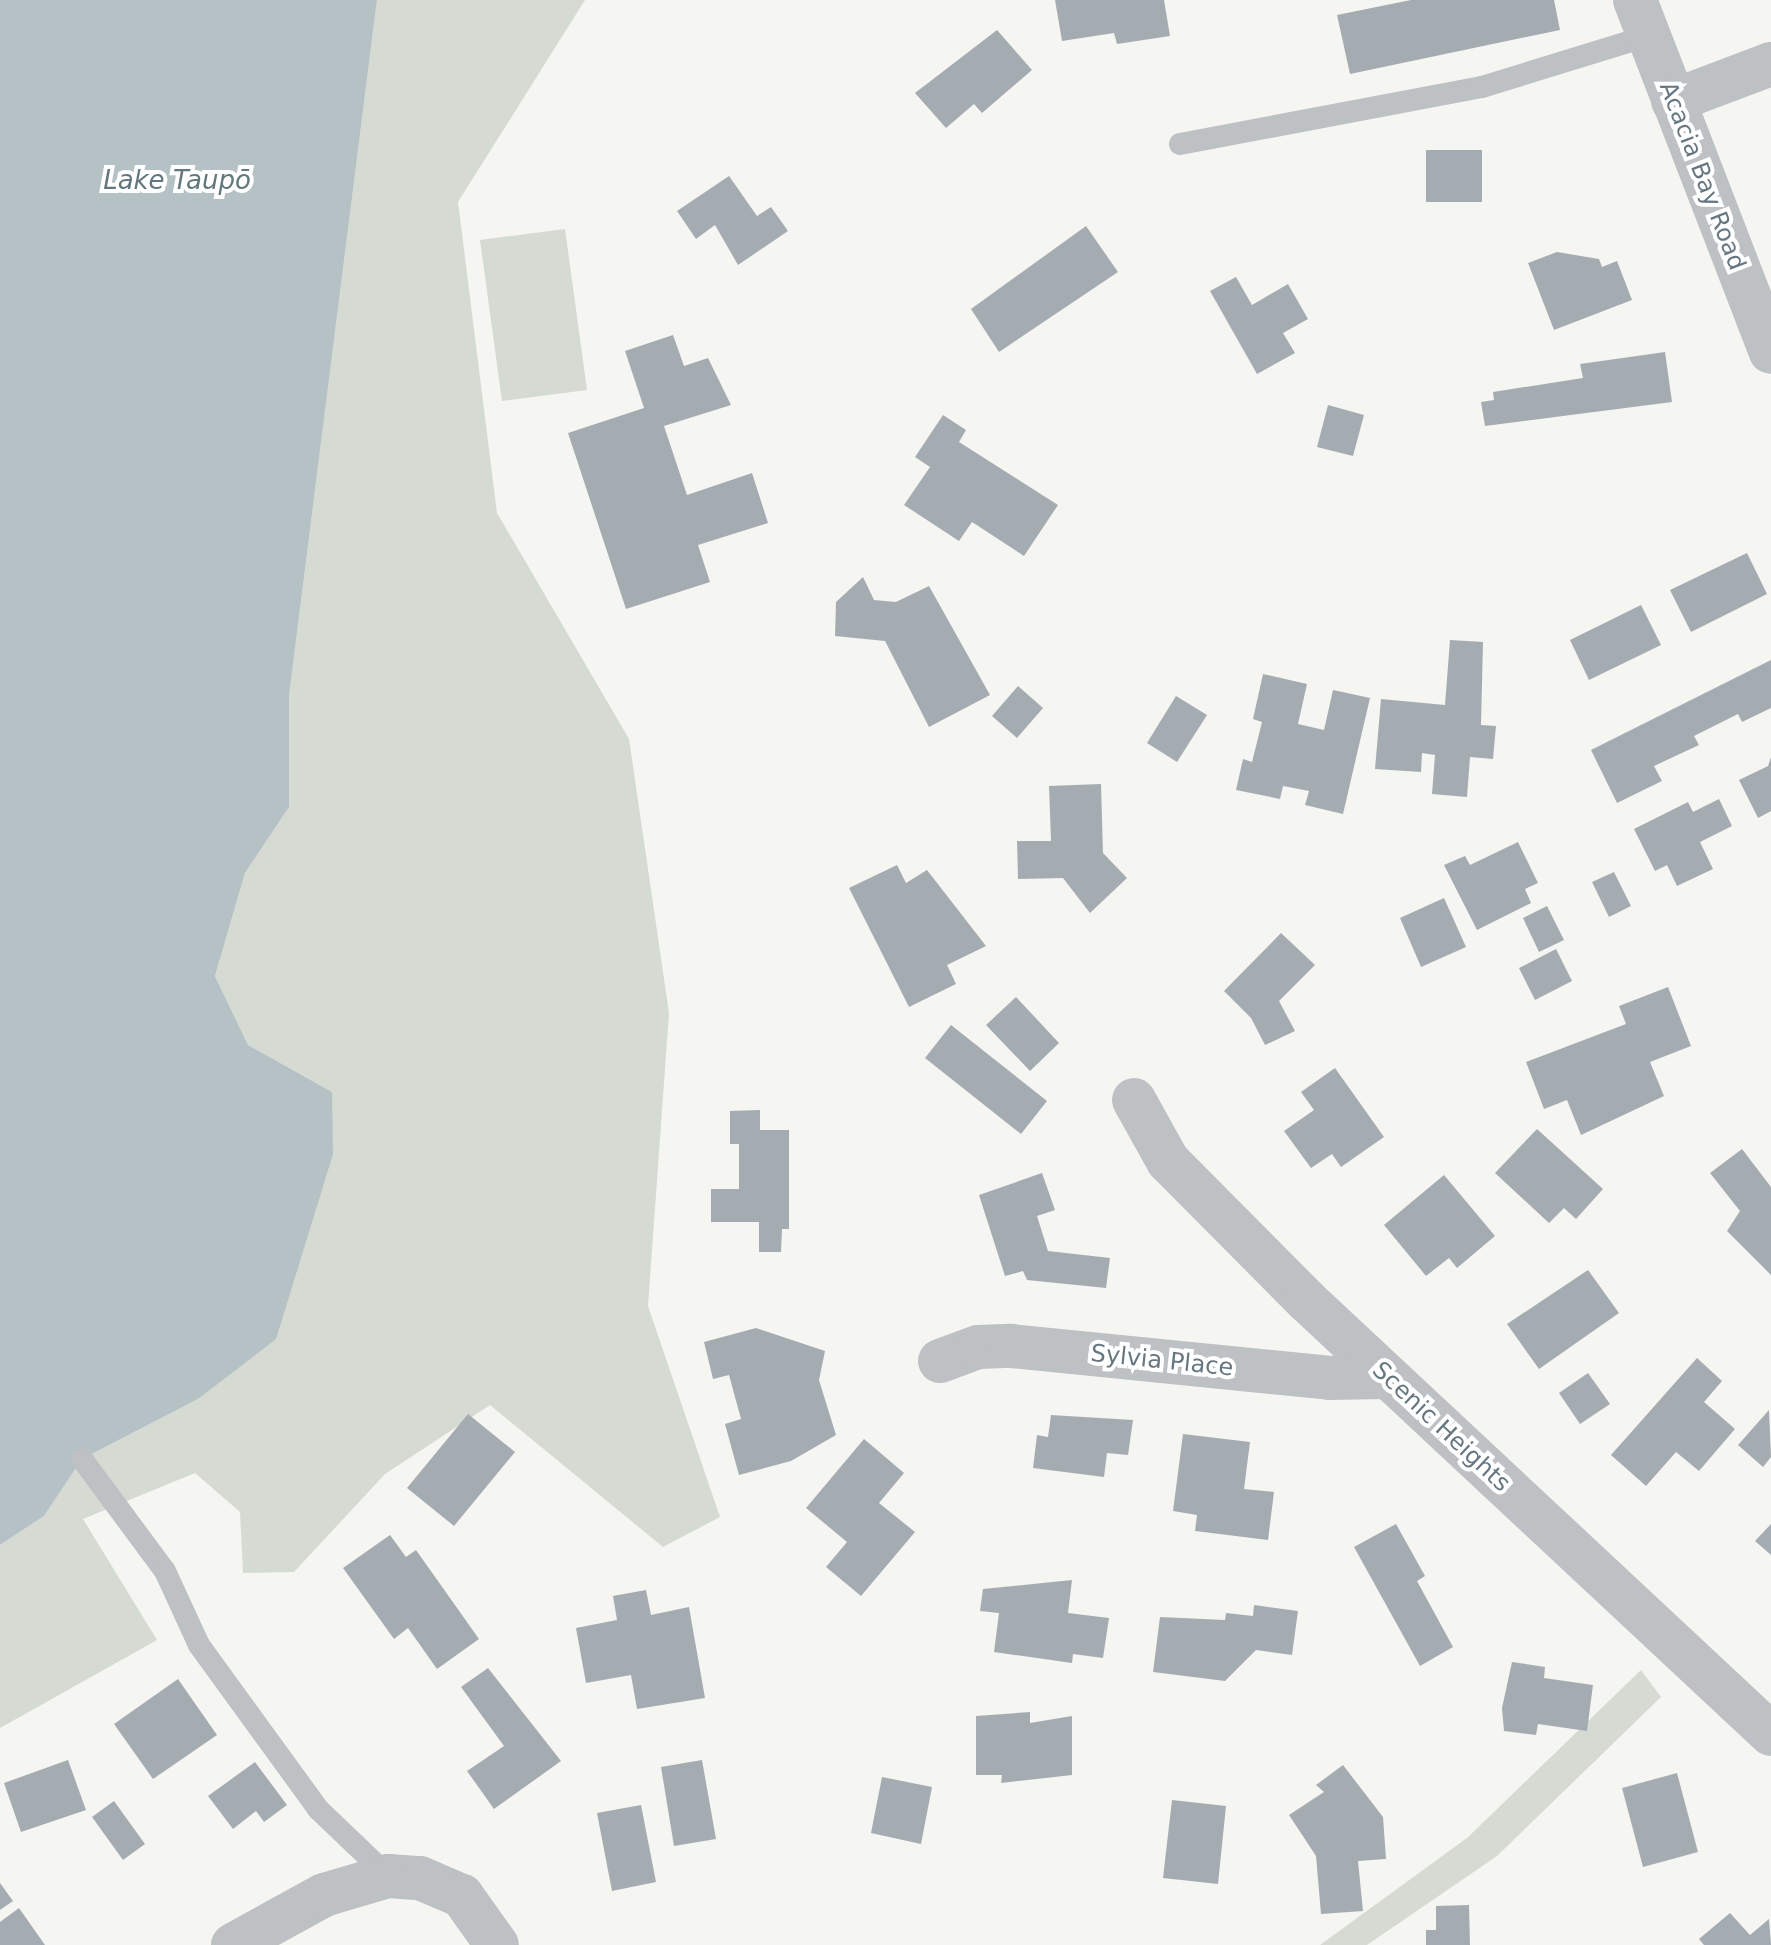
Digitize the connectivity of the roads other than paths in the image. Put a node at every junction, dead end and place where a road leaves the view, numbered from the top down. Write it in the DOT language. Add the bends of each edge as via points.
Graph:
graph roads {
  1 [pos="1642,18"];
  2 [pos="1771,64"];
  3 [pos="1673,101"];
  4 [pos="1180,144"];
  5 [pos="1771,352"];
  6 [pos="1134,1100"];
  7 [pos="940,1361"];
  8 [pos="1385,1377"];
  9 [pos="82,1459"];
  10 [pos="1771,1734"];
  11 [pos="388,1876"];
  12 [pos="233,1945"];
  13 [pos="497,1945"];
  1 -- 3 [label="street, Acacia Bay Road"];
  1 -- 4 [label="lane" via="1453,94"];
  2 -- 3 [label="street"];
  3 -- 5 [label="street, Acacia Bay Road"];
  6 -- 8 [label="street, Scenic Heights" via="1168,1161"];
  7 -- 8 [label="street, Sylvia Place" via="978,1347 1011,1346 1330,1378"];
  8 -- 10 [label="street, Scenic Heights"];
  9 -- 11 [label="lane" via="165,1571 199,1645 318,1809"];
  11 -- 12 [label="street" via="324,1895"];
  11 -- 13 [label="street" via="420,1878 462,1896"];
}
